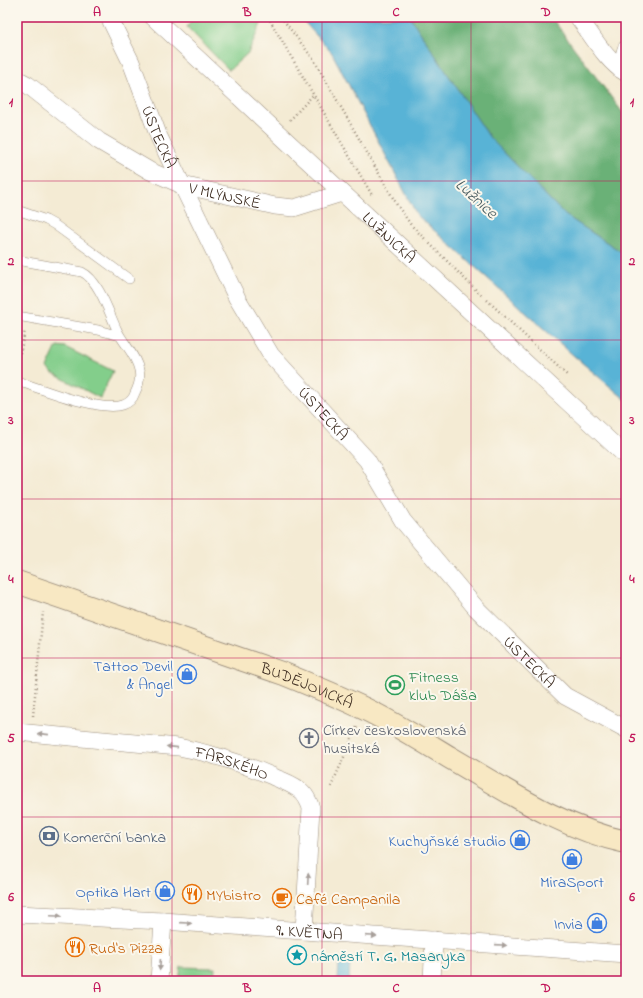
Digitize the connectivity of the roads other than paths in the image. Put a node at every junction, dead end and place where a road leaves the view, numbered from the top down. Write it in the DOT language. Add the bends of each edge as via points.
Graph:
graph roads {
  1 [pos="153,17"];
  2 [pos="578,17"];
  3 [pos="116,20"];
  4 [pos="626,49"];
  5 [pos="623,71"];
  6 [pos="17,79"];
  7 [pos="182,185"];
  8 [pos="342,193"];
  9 [pos="17,210"];
  10 [pos="17,260"];
  11 [pos="129,279"];
  12 [pos="17,316"];
  13 [pos="120,336"];
  14 [pos="17,381"];
  15 [pos="626,456"];
  16 [pos="17,582"];
  17 [pos="626,729"];
  18 [pos="17,732"];
  19 [pos="626,842"];
  20 [pos="17,914"];
  21 [pos="163,921"];
  22 [pos="304,931"];
  23 [pos="434,940"];
  24 [pos="626,954"];
  25 [pos="159,981"];
  26 [pos="432,981"];
  1 -- 8 [label="street, LUŽNICKÁ"];
  2 -- 5 [label="street"];
  3 -- 7 [label="street, ÚSTECKÁ" via="159,137"];
  4 -- 5 [label="street"];
  6 -- 7 [label="street, V MLÝNSKÉ" via="99,141 150,172"];
  7 -- 8 [label="street, V MLÝNSKÉ" via="294,208"];
  7 -- 17 [label="street, ÚSTECKÁ" via="237,298 271,355 367,460 403,521 476,608 565,696"];
  8 -- 15 [label="street, LUŽNICKÁ"];
  9 -- 11 [label="lane" via="55,225"];
  10 -- 13 [label="lane" via="88,275 96,285"];
  12 -- 13 [label="lane"];
  13 -- 14 [label="lane" via="136,361 140,376 140,383 133,399 121,406 86,403"];
  16 -- 19 [label="main road, BUDĚJOVICKÁ" via="325,690 392,724 524,802 566,822 612,840"];
  22 -- 18 [label="street, FARSKÉHO, one-way" via="311,808 301,791 291,784 204,751"];
  20 -- 21 [label="street, 9. KVĚTNA, one-way"];
  21 -- 22 [label="street, 9. KVĚTNA, one-way"];
  21 -- 25 [label="street, one-way"];
  22 -- 23 [label="street, 9. KVĚTNA, one-way"];
  23 -- 24 [label="street, 9. KVĚTNA, one-way"];
  23 -- 26 [label="street"];
}
